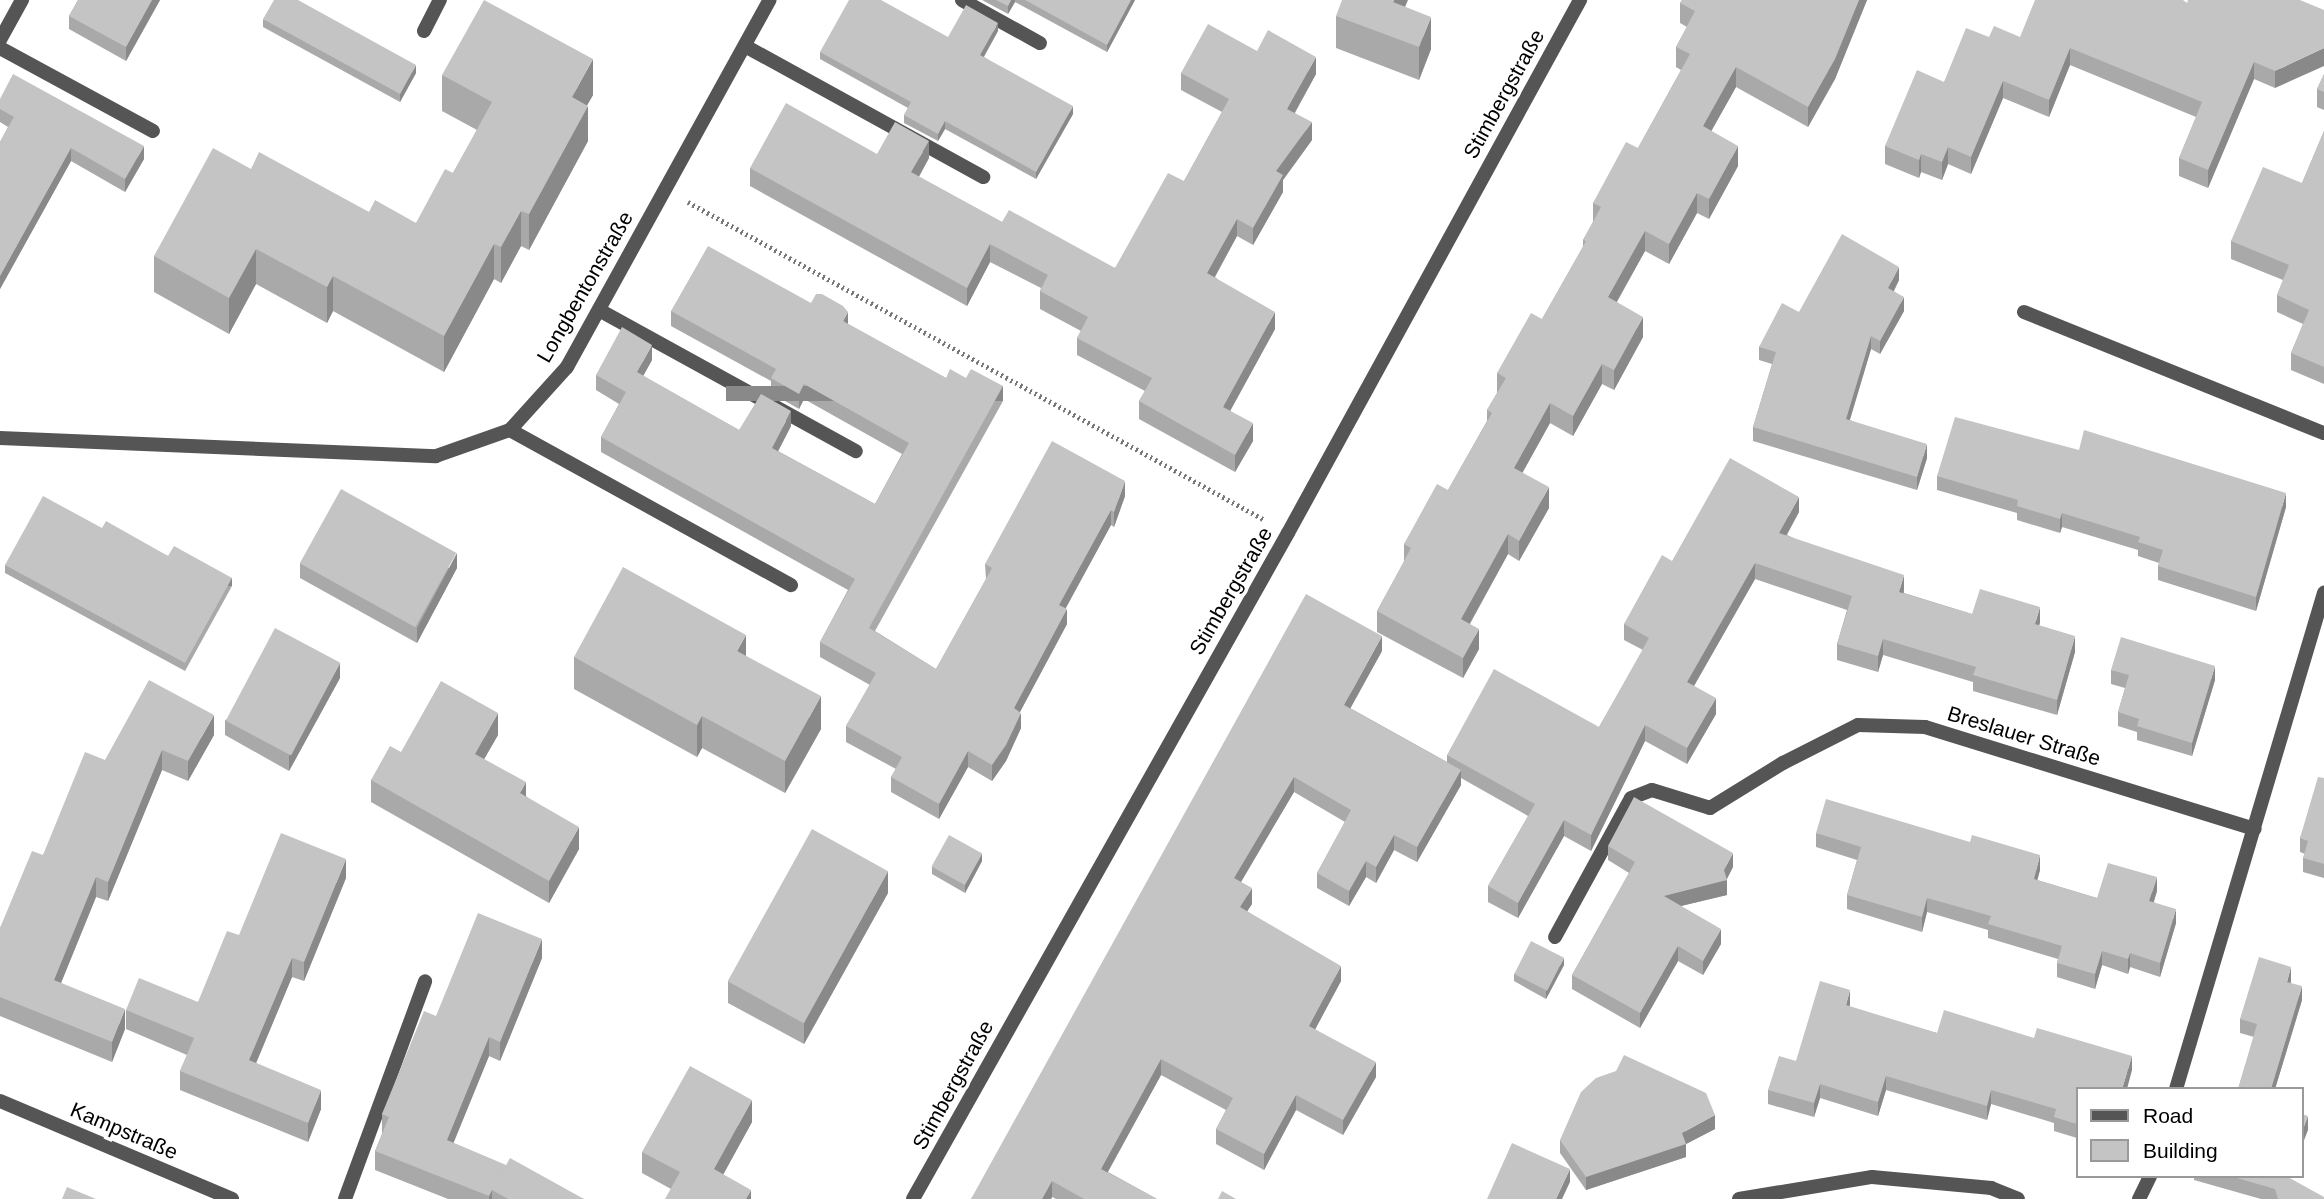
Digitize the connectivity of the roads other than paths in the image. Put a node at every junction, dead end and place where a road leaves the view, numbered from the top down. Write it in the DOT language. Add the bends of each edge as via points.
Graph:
graph roads {
  1 [pos="22,0"];
  2 [pos="440,0"];
  3 [pos="770,0"];
  4 [pos="962,0"];
  5 [pos="1580,0"];
  6 [pos="424,31"];
  7 [pos="0,40"];
  8 [pos="1040,43"];
  9 [pos="746,46"];
  10 [pos="0,48"];
  11 [pos="153,131"];
  12 [pos="984,177"];
  13 [pos="599,310"];
  14 [pos="2024,312"];
  15 [pos="509,430"];
  16 [pos="2324,433"];
  17 [pos="0,438"];
  18 [pos="856,451"];
  19 [pos="791,585"];
  20 [pos="2324,593"];
  21 [pos="2255,830"];
  22 [pos="1555,937"];
  23 [pos="425,982"];
  24 [pos="2177,1087"];
  25 [pos="0,1101"];
  26 [pos="2149,1178"];
  27 [pos="232,1199"];
  28 [pos="345,1199"];
  29 [pos="913,1199"];
  30 [pos="1739,1199"];
  31 [pos="2018,1199"];
  32 [pos="2139,1199"];
  1 -- 7 [label="street"];
  2 -- 6 [label="street"];
  3 -- 9 [label="street, Longbentonstraße"];
  4 -- 8 [label="street"];
  5 -- 29 [label="street, Stimbergstraße" via="1288,533"];
  9 -- 12 [label="street"];
  9 -- 13 [label="street, Longbentonstraße"];
  10 -- 11 [label="street"];
  13 -- 15 [label="street, Longbentonstraße" via="567,367"];
  13 -- 18 [label="street"];
  14 -- 16 [label="street"];
  15 -- 17 [label="street, Longbentonstraße" via="436,456"];
  15 -- 19 [label="street"];
  20 -- 21 [label="street"];
  21 -- 22 [label="street, Breslauer Straße" via="1925,727 1858,725 1783,763 1710,808 1652,790 1631,798"];
  21 -- 24 [label="street"];
  23 -- 28 [label="street"];
  25 -- 27 [label="street, Kampstraße"];
  26 -- 32 [label="street"];
  30 -- 31 [label="street" via="1872,1177 1991,1188"];
}
